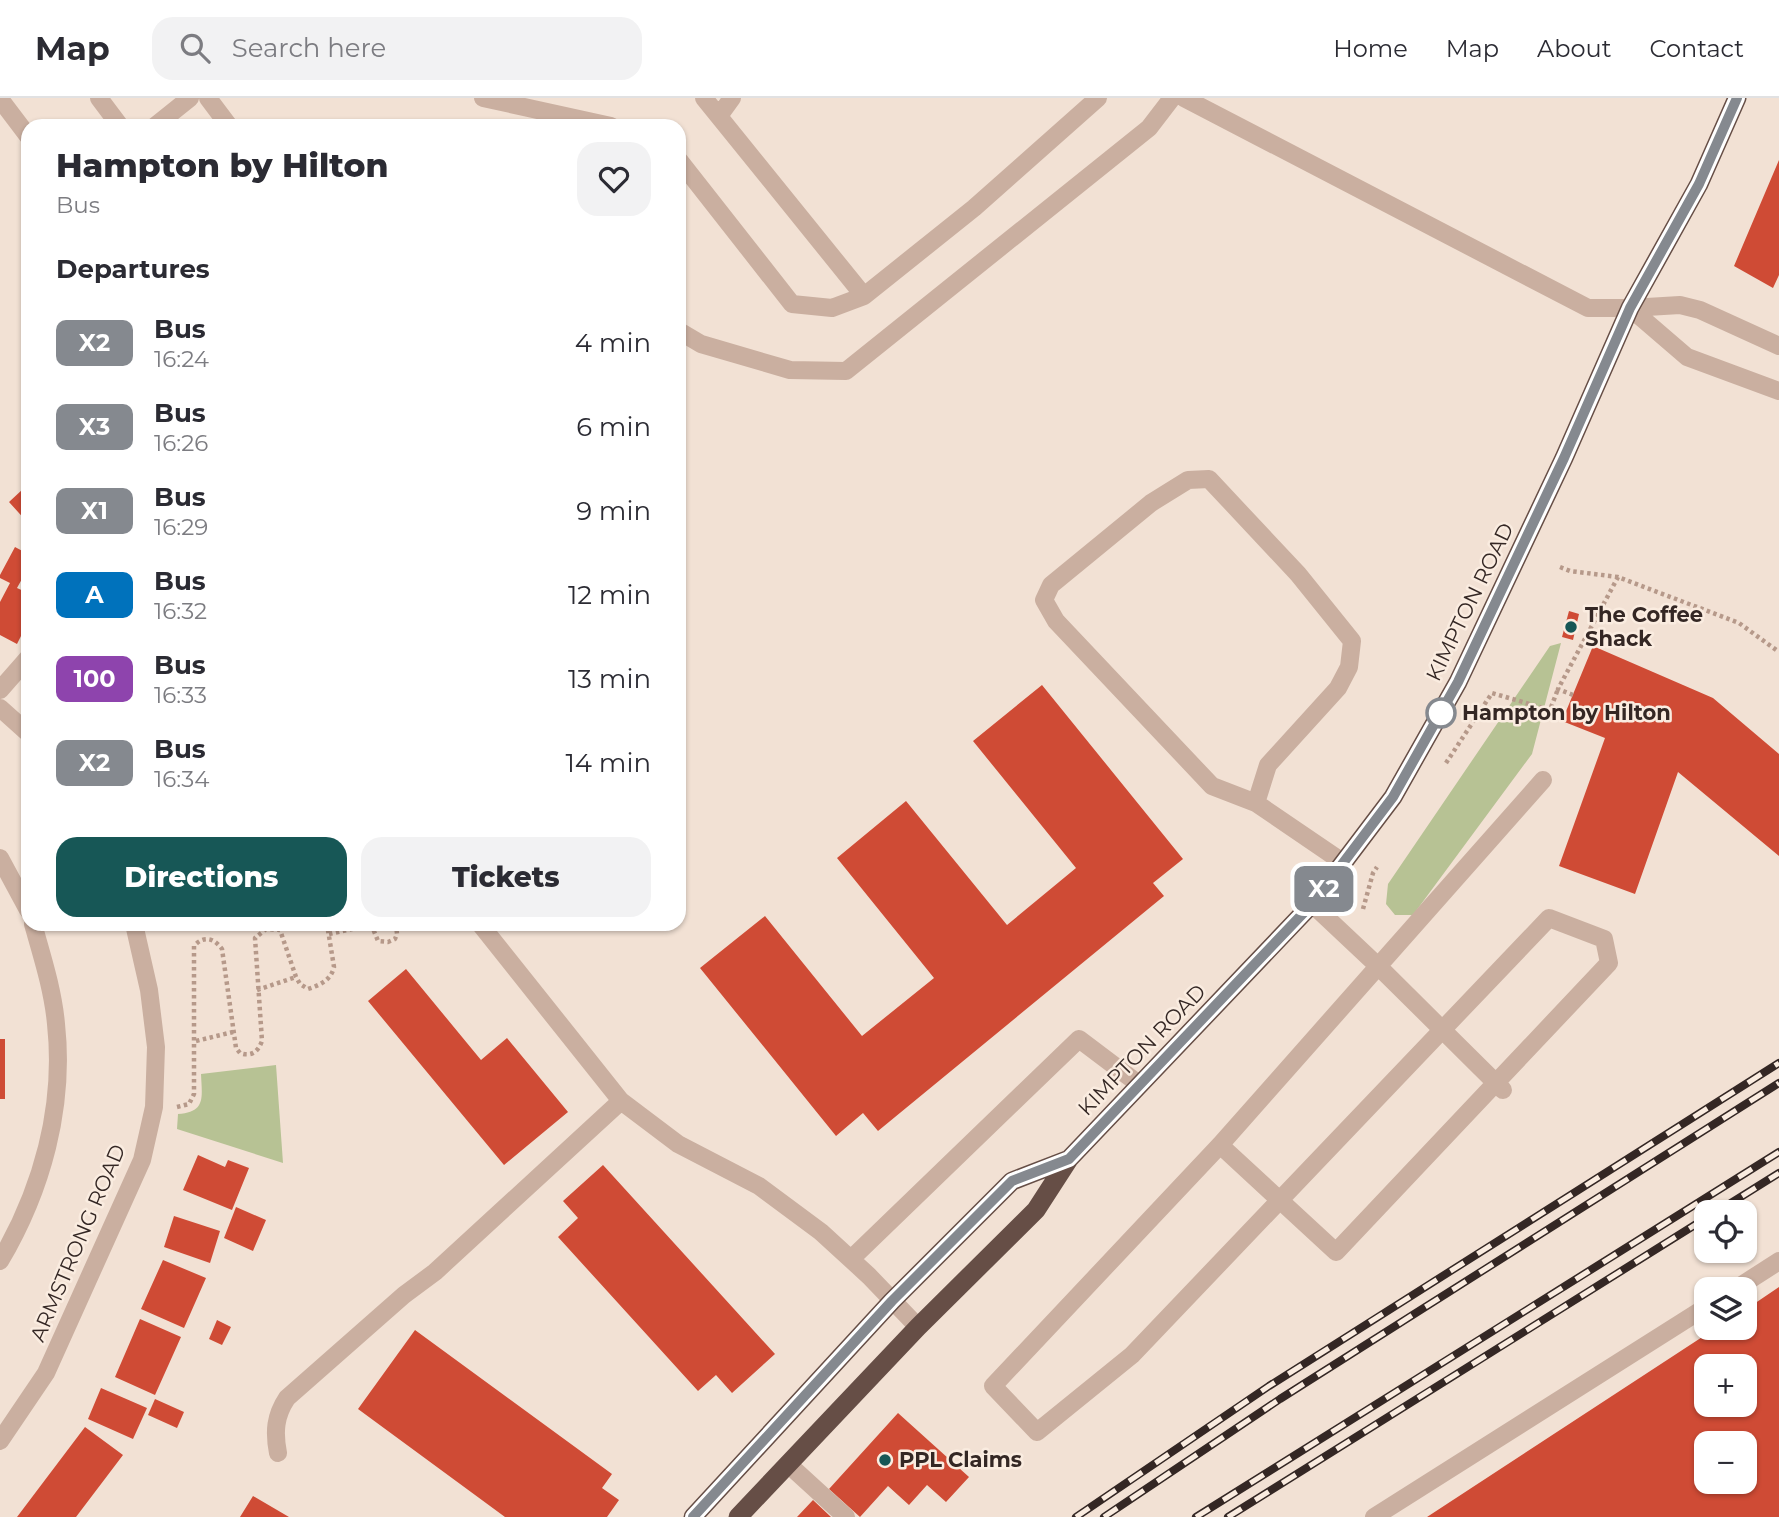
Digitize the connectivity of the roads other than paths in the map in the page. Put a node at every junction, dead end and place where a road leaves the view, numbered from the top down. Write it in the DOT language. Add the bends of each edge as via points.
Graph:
graph roads {
  1 [pos="99,98"];
  2 [pos="190,98"];
  3 [pos="208,98"];
  4 [pos="483,98"];
  5 [pos="704,98"];
  6 [pos="732,98"];
  7 [pos="1098,98"];
  8 [pos="1172,98"];
  9 [pos="1184,98"];
  10 [pos="1737,98"];
  11 [pos="0,99"];
  12 [pos="529,104"];
  13 [pos="719,116"];
  14 [pos="115,119"];
  15 [pos="164,119"];
  16 [pos="224,119"];
  17 [pos="585,119"];
  18 [pos="21,127"];
  19 [pos="686,169"];
  20 [pos="864,296"];
  21 [pos="1630,308"];
  22 [pos="686,335"];
  23 [pos="1779,346"];
  24 [pos="1779,391"];
  25 [pos="21,665"];
  26 [pos="0,690"];
  27 [pos="0,708"];
  28 [pos="21,727"];
  29 [pos="1543,780"];
  30 [pos="1256,803"];
  31 [pos="0,858"];
  32 [pos="1344,863"];
  33 [pos="21,897"];
  34 [pos="1312,904"];
  35 [pos="35,931"];
  36 [pos="140,931"];
  37 [pos="486,931"];
  38 [pos="1379,967"];
  39 [pos="1441,1030"];
  40 [pos="1140,1085"];
  41 [pos="1500,1087"];
  42 [pos="621,1101"];
  43 [pos="1220,1145"];
  44 [pos="1069,1159"];
  45 [pos="1280,1199"];
  46 [pos="851,1259"];
  47 [pos="0,1261"];
  48 [pos="1779,1261"];
  49 [pos="1754,1277"];
  50 [pos="892,1301"];
  51 [pos="1694,1315"];
  52 [pos="918,1327"];
  53 [pos="0,1441"];
  54 [pos="278,1453"];
  55 [pos="788,1464"];
  56 [pos="694,1517"];
  57 [pos="738,1517"];
  58 [pos="846,1517"];
  59 [pos="1374,1517"];
  1 -- 14 [label="street"];
  2 -- 15 [label="street"];
  3 -- 16 [label="street"];
  4 -- 12 [label="street"];
  5 -- 13 [label="street"];
  6 -- 13 [label="street"];
  7 -- 20 [label="street" via="974,208"];
  8 -- 22 [label="street" via="1149,128 846,371 790,370 701,344"];
  9 -- 21 [label="street" via="1588,308"];
  10 -- 21 [label="highway, KIMPTON ROAD" via="1699,184"];
  11 -- 18 [label="street"];
  12 -- 17 [label="street"];
  13 -- 20 [label="street"];
  19 -- 20 [label="street" via="792,304 832,308"];
  21 -- 23 [label="street" via="1680,305 1700,310"];
  21 -- 24 [label="street" via="1687,357"];
  21 -- 32 [label="highway, KIMPTON ROAD" via="1458,682 1393,797"];
  25 -- 26 [label="street"];
  27 -- 28 [label="street"];
  29 -- 38 [label="street"];
  30 -- 30 [label="street" via="1268,765 1338,688 1349,667 1353,641 1298,574 1209,480 1188,480 1151,503 1051,585 1044,600 1056,621 1212,786"];
  30 -- 32 [label="street"];
  31 -- 33 [label="street"];
  32 -- 34 [label="highway, KIMPTON ROAD"];
  34 -- 38 [label="street"];
  34 -- 40 [label="highway, KIMPTON ROAD"];
  35 -- 47 [label="street" via="56,1024 57,1087 35,1193"];
  36 -- 53 [label="street, ARMSTRONG ROAD" via="156,1047 154,1107 142,1160 46,1373"];
  37 -- 42 [label="street"];
  38 -- 39 [label="street"];
  38 -- 43 [label="street"];
  39 -- 41 [label="street"];
  39 -- 41 [label="street" via="1549,918 1604,939 1609,962"];
  39 -- 45 [label="street"];
  40 -- 44 [label="highway, KIMPTON ROAD"];
  40 -- 46 [label="street" via="1079,1039"];
  41 -- 45 [label="street" via="1336,1252"];
  42 -- 46 [label="street" via="678,1144 759,1186"];
  42 -- 54 [label="street" via="435,1272 288,1398 278,1411"];
  43 -- 45 [label="street"];
  43 -- 45 [label="street" via="993,1386 1037,1432 1132,1355"];
  44 -- 50 [label="highway, KIMPTON ROAD" via="1012,1181"];
  44 -- 52 [label="highway, KIMPTON ROAD" via="1036,1210"];
  46 -- 50 [label="street"];
  48 -- 49 [label="street"];
  50 -- 52 [label="street"];
  50 -- 56 [label="highway, KIMPTON ROAD"];
  51 -- 59 [label="street"];
  52 -- 55 [label="highway, KIMPTON ROAD"];
  55 -- 57 [label="highway, KIMPTON ROAD"];
  55 -- 58 [label="street"];
}
